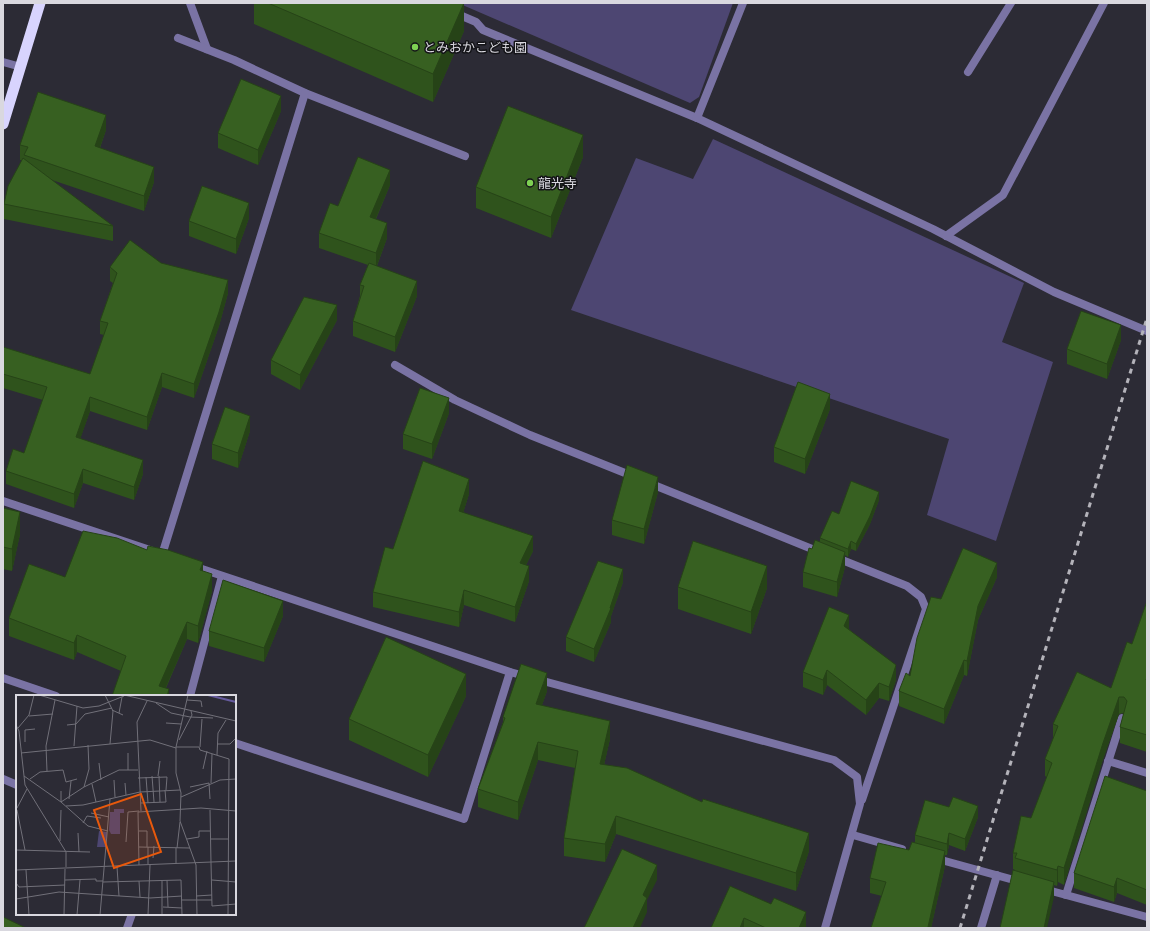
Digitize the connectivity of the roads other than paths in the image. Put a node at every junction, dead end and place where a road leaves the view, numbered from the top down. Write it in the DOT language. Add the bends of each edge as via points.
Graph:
graph roads {
  1 [pos="40,3"];
  2 [pos="190,3"];
  3 [pos="743,3"];
  4 [pos="1011,3"];
  5 [pos="1104,3"];
  6 [pos="447,9"];
  7 [pos="178,38"];
  8 [pos="207,49"];
  9 [pos="3,62"];
  10 [pos="21,66"];
  11 [pos="968,72"];
  12 [pos="305,93"];
  13 [pos="697,118"];
  14 [pos="3,124"];
  15 [pos="465,156"];
  16 [pos="946,236"];
  17 [pos="1147,331"];
  18 [pos="395,365"];
  19 [pos="3,501"];
  20 [pos="185,563"];
  21 [pos="222,576"];
  22 [pos="510,672"];
  23 [pos="3,678"];
  24 [pos="53,695"];
  25 [pos="190,695"];
  26 [pos="1122,718"];
  27 [pos="236,742"];
  28 [pos="1108,761"];
  29 [pos="1147,773"];
  30 [pos="3,780"];
  31 [pos="16,785"];
  32 [pos="860,804"];
  33 [pos="853,835"];
  34 [pos="912,852"];
  35 [pos="926,856"];
  36 [pos="997,875"];
  37 [pos="1066,895"];
  38 [pos="132,915"];
  39 [pos="1147,917"];
  40 [pos="127,928"];
  41 [pos="825,928"];
  42 [pos="981,928"];
  1 -- 10 [label="highway"];
  2 -- 8 [label="street"];
  3 -- 13 [label="street"];
  4 -- 11 [label="street"];
  5 -- 16 [label="street" via="1003,195"];
  6 -- 13 [label="street" via="476,22 483,30"];
  7 -- 8 [label="street"];
  8 -- 12 [label="street"];
  9 -- 10 [label="street"];
  10 -- 14 [label="highway"];
  12 -- 15 [label="street"];
  12 -- 19 [label="street" via="166,556"];
  13 -- 16 [label="street"];
  16 -- 17 [label="street" via="1054,292"];
  18 -- 32 [label="street" via="454,400 530,434 907,586 921,597 926,609"];
  20 -- 21 [label="street"];
  21 -- 22 [label="street"];
  21 -- 25 [label="street"];
  22 -- 27 [label="street" via="464,819"];
  22 -- 32 [label="street" via="834,760 857,776"];
  23 -- 24 [label="street"];
  26 -- 28 [label="street"];
  28 -- 29 [label="street"];
  28 -- 37 [label="street"];
  30 -- 31 [label="street"];
  32 -- 33 [label="street"];
  33 -- 34 [label="street"];
  33 -- 41 [label="street"];
  35 -- 36 [label="street"];
  36 -- 37 [label="street"];
  36 -- 42 [label="street"];
  37 -- 39 [label="street"];
  38 -- 40 [label="street"];
}
